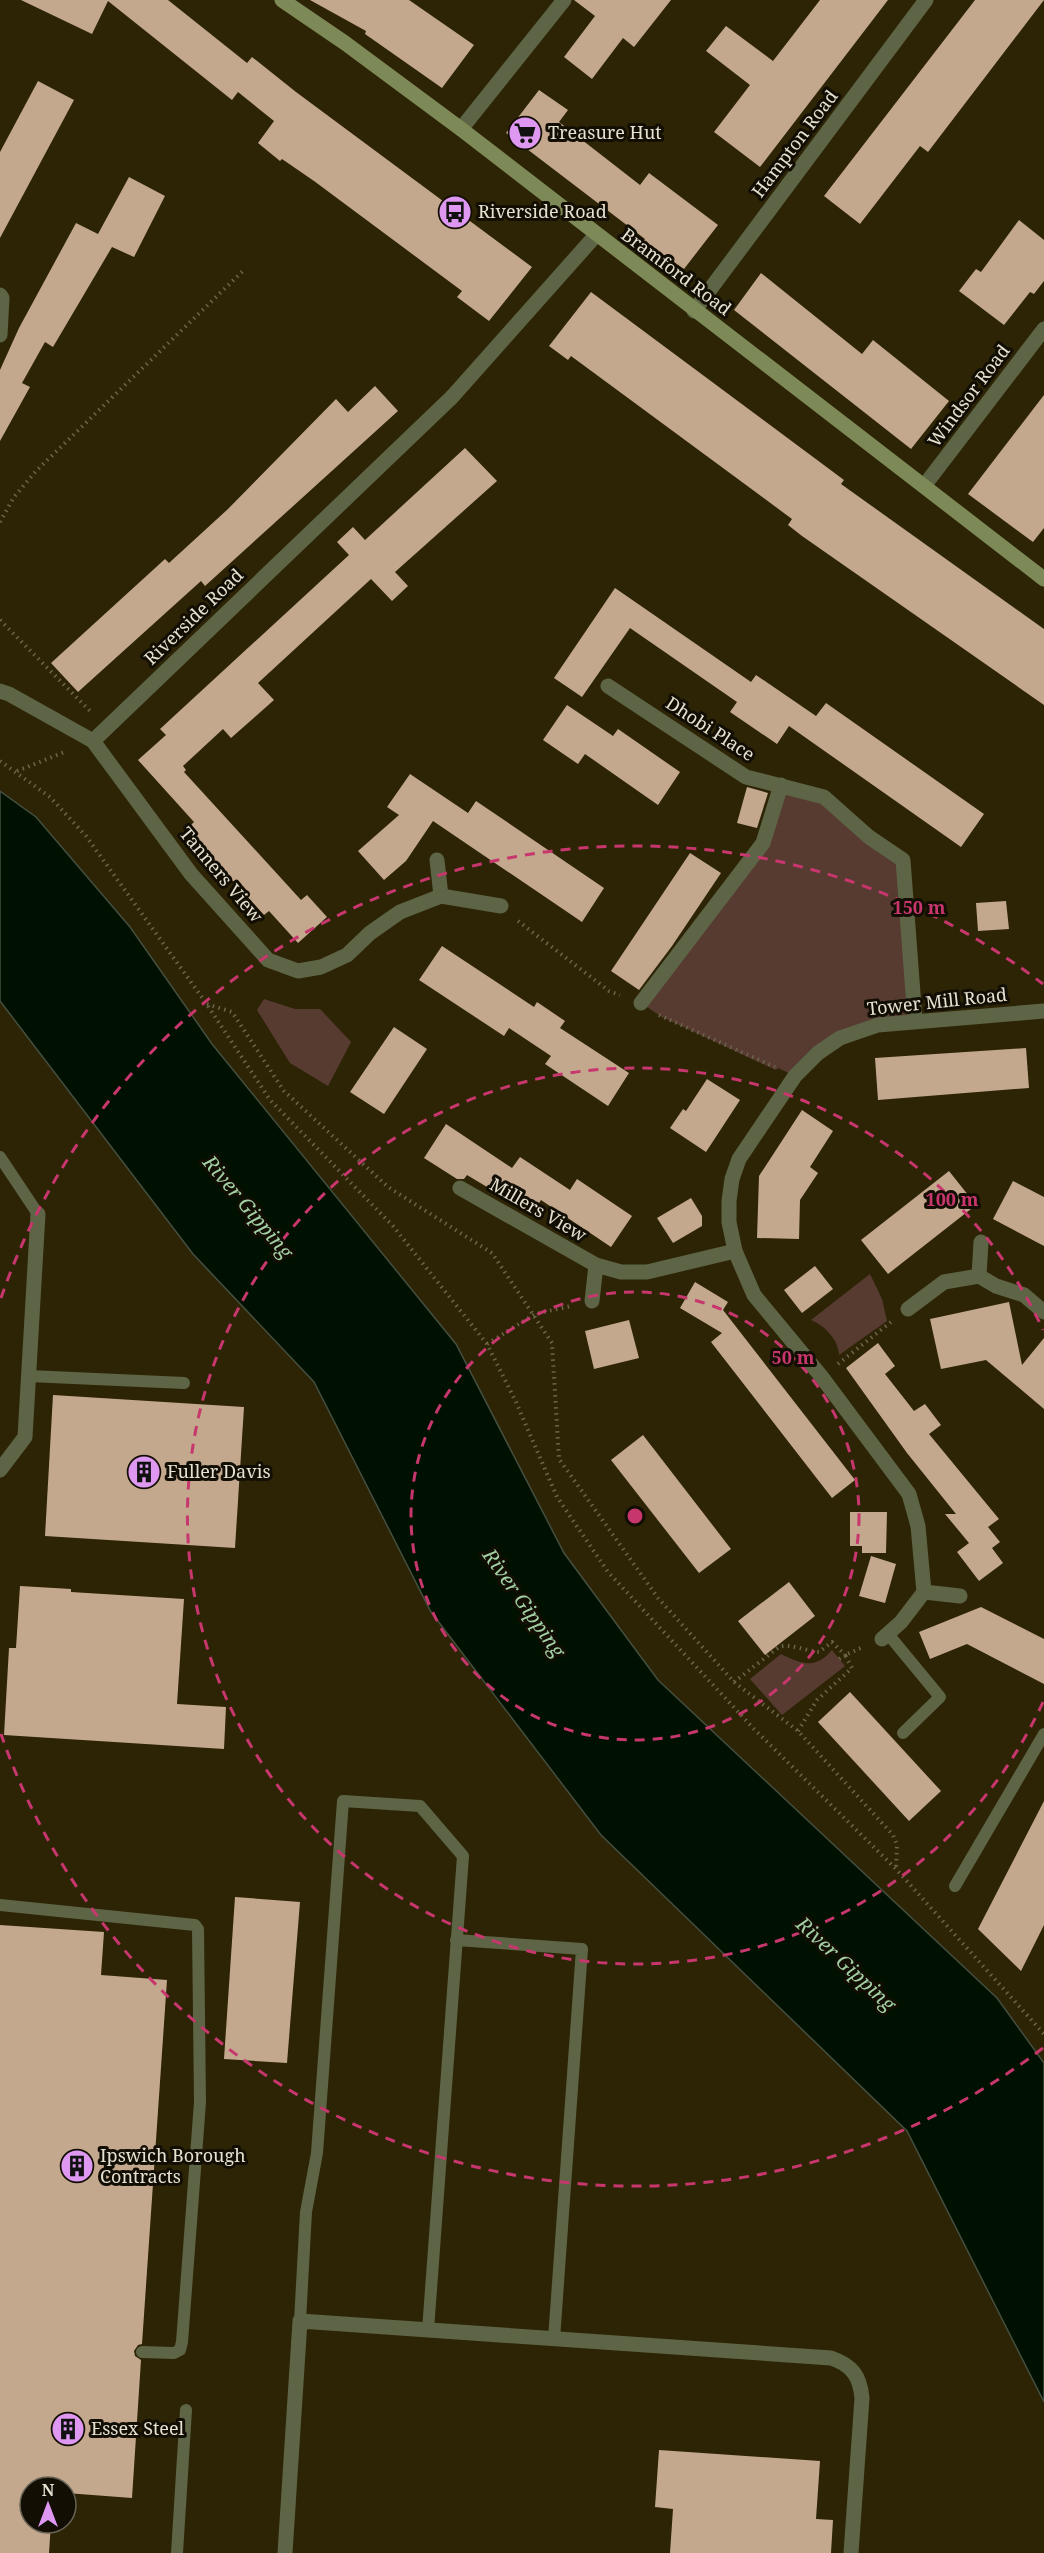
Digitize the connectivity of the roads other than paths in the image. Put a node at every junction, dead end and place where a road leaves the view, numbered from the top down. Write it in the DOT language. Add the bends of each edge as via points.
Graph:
graph roads {
  1 [pos="282,0"];
  2 [pos="564,0"];
  3 [pos="926,0"];
  4 [pos="461,129"];
  5 [pos="596,235"];
  6 [pos="0,295"];
  7 [pos="694,310"];
  8 [pos="1044,330"];
  9 [pos="0,335"];
  10 [pos="924,486"];
  11 [pos="1044,579"];
  12 [pos="608,686"];
  13 [pos="0,691"];
  14 [pos="93,741"];
  15 [pos="780,785"];
  16 [pos="437,860"];
  17 [pos="441,896"];
  18 [pos="501,906"];
  19 [pos="641,1003"];
  20 [pos="1044,1011"];
  21 [pos="915,1020"];
  22 [pos="0,1157"];
  23 [pos="460,1188"];
  24 [pos="38,1214"];
  25 [pos="981,1242"];
  26 [pos="735,1251"];
  27 [pos="596,1265"];
  28 [pos="978,1276"];
  29 [pos="592,1301"];
  30 [pos="908,1309"];
  31 [pos="1044,1312"];
  32 [pos="29,1376"];
  33 [pos="184,1383"];
  34 [pos="0,1470"];
  35 [pos="924,1592"];
  36 [pos="960,1596"];
  37 [pos="885,1636"];
  38 [pos="903,1733"];
  39 [pos="1044,1734"];
  40 [pos="955,1886"];
  41 [pos="0,1905"];
  42 [pos="456,1940"];
  43 [pos="300,2321"];
  44 [pos="428,2330"];
  45 [pos="554,2339"];
  46 [pos="142,2352"];
  47 [pos="186,2409"];
  48 [pos="177,2553"];
  49 [pos="285,2553"];
  50 [pos="851,2553"];
  1 -- 4 [label="main road, Bramford Road"];
  2 -- 4 [label="street"];
  3 -- 7 [label="street, Hampton Road"];
  4 -- 5 [label="main road, Bramford Road"];
  5 -- 7 [label="main road, Bramford Road"];
  5 -- 14 [label="street, Riverside Road" via="452,397"];
  6 -- 9 [label="street"];
  7 -- 10 [label="main road, Bramford Road"];
  8 -- 10 [label="street, Windsor Road"];
  10 -- 11 [label="main road, Bramford Road"];
  12 -- 15 [label="street, Dhobi Place" via="746,777"];
  13 -- 14 [label="street, Tanners View"];
  14 -- 17 [label="street, Tanners View" via="191,874 268,960 298,970 321,967 347,955 400,912"];
  15 -- 19 [label="street" via="763,843"];
  15 -- 21 [label="street, Dhobi Place" via="824,797 869,837 903,860"];
  16 -- 17 [label="street"];
  17 -- 18 [label="street"];
  20 -- 21 [label="street, Tower Mill Road"];
  21 -- 26 [label="street, Tower Mill Road" via="878,1025 840,1038 795,1076 739,1159 732,1179 729,1222"];
  22 -- 24 [label="lane"];
  23 -- 27 [label="street, Millers View"];
  24 -- 32 [label="street"];
  25 -- 28 [label="street"];
  26 -- 27 [label="street, Millers View" via="647,1272 621,1272"];
  26 -- 35 [label="street, Tower Mill Road" via="754,1295 821,1376 909,1494 918,1526"];
  27 -- 29 [label="street, Millers View"];
  28 -- 30 [label="street" via="944,1282"];
  28 -- 31 [label="street" via="1024,1295"];
  32 -- 33 [label="lane"];
  32 -- 34 [label="street" via="25,1437"];
  35 -- 36 [label="street"];
  35 -- 37 [label="street"];
  37 -- 38 [label="lane" via="940,1697"];
  39 -- 40 [label="lane"];
  41 -- 46 [label="lane" via="195,1925 198,1929 200,2102 182,2342 180,2350 174,2353"];
  42 -- 43 [label="lane" via="463,1856 420,1806 343,1801 317,2154 306,2212"];
  42 -- 44 [label="lane"];
  42 -- 45 [label="lane" via="582,1949"];
  43 -- 44 [label="street"];
  43 -- 49 [label="street"];
  44 -- 45 [label="street"];
  45 -- 50 [label="street" via="831,2358 844,2363 857,2376 862,2398"];
  47 -- 48 [label="lane"];
}
